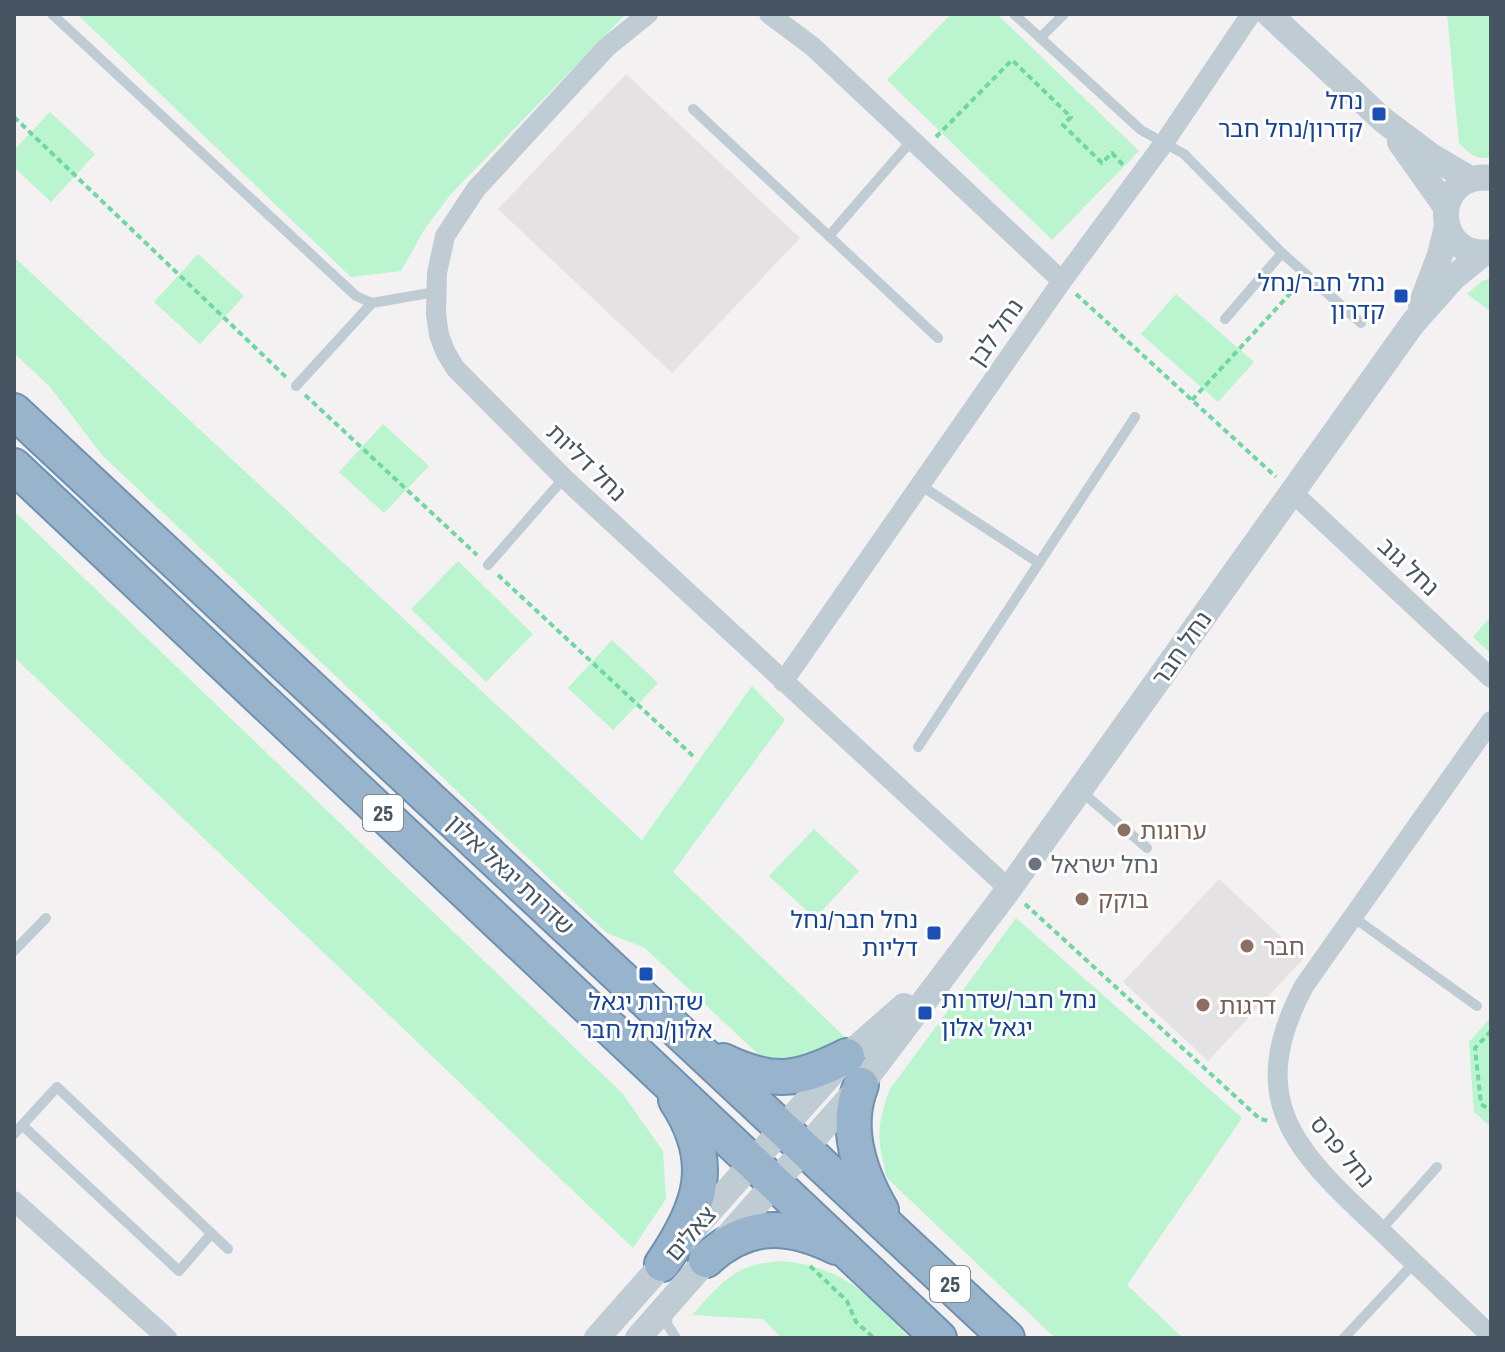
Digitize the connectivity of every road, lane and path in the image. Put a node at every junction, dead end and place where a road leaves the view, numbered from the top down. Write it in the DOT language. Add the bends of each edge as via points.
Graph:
graph roads {
  1 [pos="52,14"];
  2 [pos="648,14"];
  3 [pos="769,14"];
  4 [pos="1014,14"];
  5 [pos="1064,14"];
  6 [pos="1251,14"];
  7 [pos="1269,14"];
  8 [pos="1040,38"];
  9 [pos="693,109"];
  10 [pos="14,117"];
  11 [pos="1383,120"];
  12 [pos="1164,143"];
  13 [pos="917,145"];
  14 [pos="1485,177"];
  15 [pos="1138,179"];
  16 [pos="1447,216"];
  17 [pos="829,236"];
  18 [pos="1282,253"];
  19 [pos="1488,253"];
  20 [pos="1308,275"];
  21 [pos="1062,281"];
  22 [pos="435,292"];
  23 [pos="372,303"];
  24 [pos="1225,319"];
  25 [pos="1361,323"];
  26 [pos="1413,323"];
  27 [pos="938,338"];
  28 [pos="296,386"];
  29 [pos="1192,400"];
  30 [pos="14,411"];
  31 [pos="1135,417"];
  32 [pos="14,466"];
  33 [pos="564,478"];
  34 [pos="920,485"];
  35 [pos="1292,492"];
  36 [pos="1039,563"];
  37 [pos="488,565"];
  38 [pos="1491,678"];
  39 [pos="783,682"];
  40 [pos="1491,721"];
  41 [pos="918,747"];
  42 [pos="693,756"];
  43 [pos="1080,790"];
  44 [pos="1147,848"];
  45 [pos="1009,889"];
  46 [pos="1353,917"];
  47 [pos="46,918"];
  48 [pos="14,951"];
  49 [pos="1477,1006"];
  50 [pos="1491,1031"];
  51 [pos="695,1044"];
  52 [pos="652,1067"];
  53 [pos="854,1071"];
  54 [pos="1491,1111"];
  55 [pos="22,1125"];
  56 [pos="1288,1125"];
  57 [pos="14,1134"];
  58 [pos="794,1138"];
  59 [pos="1437,1167"];
  60 [pos="763,1172"];
  61 [pos="14,1201"];
  62 [pos="894,1231"];
  63 [pos="1380,1231"];
  64 [pos="211,1234"];
  65 [pos="228,1249"];
  66 [pos="706,1260"];
  67 [pos="859,1263"];
  68 [pos="1414,1263"];
  69 [pos="662,1264"];
  70 [pos="808,1264"];
  71 [pos="669,1302"];
  72 [pos="1491,1336"];
  73 [pos="166,1338"];
  74 [pos="597,1338"];
  75 [pos="638,1338"];
  76 [pos="676,1338"];
  77 [pos="874,1338"];
  78 [pos="939,1338"];
  79 [pos="1007,1338"];
  80 [pos="1344,1338"];
  1 -- 23 [label="lane" via="356,296"];
  2 -- 22 [label="street, נחל דליות" via="607,47 476,189 445,236"];
  3 -- 13 [label="street" via="812,46"];
  4 -- 8 [label="lane"];
  5 -- 8 [label="lane"];
  6 -- 12 [label="street, נחל לבן"];
  7 -- 11 [label="street"];
  8 -- 12 [label="lane" via="1141,130"];
  9 -- 17 [label="lane"];
  10 -- 28 [label="path"];
  11 -- 14 [label="street" via="1431,156"];
  11 -- 16 [label="street"];
  12 -- 15 [label="street, נחל לבן"];
  12 -- 18 [label="lane" via="1184,154"];
  13 -- 15 [label="path" via="1012,60 1071,117 1063,125 1102,163 1112,153"];
  13 -- 17 [label="lane"];
  13 -- 21 [label="street"];
  14 -- 16 [label="street" via="1455,189"];
  15 -- 21 [label="street, נחל לבן"];
  16 -- 19 [label="street" via="1451,235 1465,249"];
  16 -- 26 [label="street, נחל חבר"];
  17 -- 27 [label="lane"];
  18 -- 20 [label="lane"];
  18 -- 24 [label="lane"];
  19 -- 26 [label="street, נחל חבר" via="1453,278"];
  20 -- 25 [label="lane"];
  20 -- 29 [label="path"];
  21 -- 29 [label="path"];
  21 -- 34 [label="street, נחל לבן"];
  22 -- 23 [label="lane"];
  22 -- 33 [label="street, נחל דליות" via="439,335 455,368"];
  23 -- 28 [label="lane"];
  26 -- 35 [label="street, נחל חבר"];
  28 -- 37 [label="path"];
  29 -- 35 [label="path"];
  30 -- 51 [label="highway, שדרות יגאל אלון / 25"];
  31 -- 36 [label="lane"];
  32 -- 52 [label="highway, שדרות יגאל אלון / 25"];
  33 -- 37 [label="lane"];
  33 -- 39 [label="street, נחל דליות"];
  34 -- 36 [label="lane"];
  34 -- 39 [label="street, נחל לבן"];
  35 -- 38 [label="street, נחל גוב"];
  35 -- 43 [label="street, נחל חבר"];
  36 -- 41 [label="lane"];
  37 -- 42 [label="path"];
  39 -- 45 [label="street, נחל דליות"];
  40 -- 46 [label="street, נחל פרס"];
  43 -- 44 [label="lane"];
  43 -- 45 [label="street, נחל חבר"];
  45 -- 53 [label="street, נחל חבר" via="946,970"];
  45 -- 56 [label="path" via="1260,1119"];
  46 -- 49 [label="lane"];
  46 -- 56 [label="street, נחל פרס" via="1304,986 1279,1044 1281,1101"];
  47 -- 48 [label="lane"];
  50 -- 54 [label="path" via="1475,1048 1481,1104"];
  51 -- 53 [label="highway" via="750,1073 780,1078"];
  51 -- 58 [label="highway, שדרות יגאל אלון / 25"];
  52 -- 60 [label="highway, שדרות יגאל אלון / 25"];
  52 -- 69 [label="highway" via="691,1126 701,1166 694,1210"];
  53 -- 58 [label="street, נחל חבר"];
  53 -- 62 [label="highway" via="856,1149 867,1183"];
  55 -- 57 [label="lane"];
  55 -- 64 [label="lane" via="179,1271"];
  55 -- 64 [label="lane" via="57,1087"];
  56 -- 63 [label="street, נחל פרס" via="1316,1167"];
  58 -- 60 [label="street, נחל חבר"];
  58 -- 62 [label="highway, שדרות יגאל אלון / 25"];
  59 -- 63 [label="lane"];
  60 -- 66 [label="street, צאלים"];
  60 -- 67 [label="highway, שדרות יגאל אלון / 25"];
  60 -- 69 [label="street, צאלים"];
  61 -- 73 [label="street"];
  62 -- 79 [label="highway, שדרות יגאל אלון / 25"];
  63 -- 68 [label="street, נחל פרס"];
  64 -- 65 [label="lane"];
  66 -- 67 [label="highway" via="734,1239 785,1230 820,1239"];
  66 -- 71 [label="street, צאלים"];
  67 -- 78 [label="highway, שדרות יגאל אלון / 25"];
  68 -- 72 [label="street, נחל פרס"];
  68 -- 80 [label="lane"];
  69 -- 74 [label="street, צאלים"];
  70 -- 77 [label="path" via="847,1301 856,1322"];
  71 -- 75 [label="street, צאלים"];
  71 -- 76 [label="lane" via="667,1324"];
}
